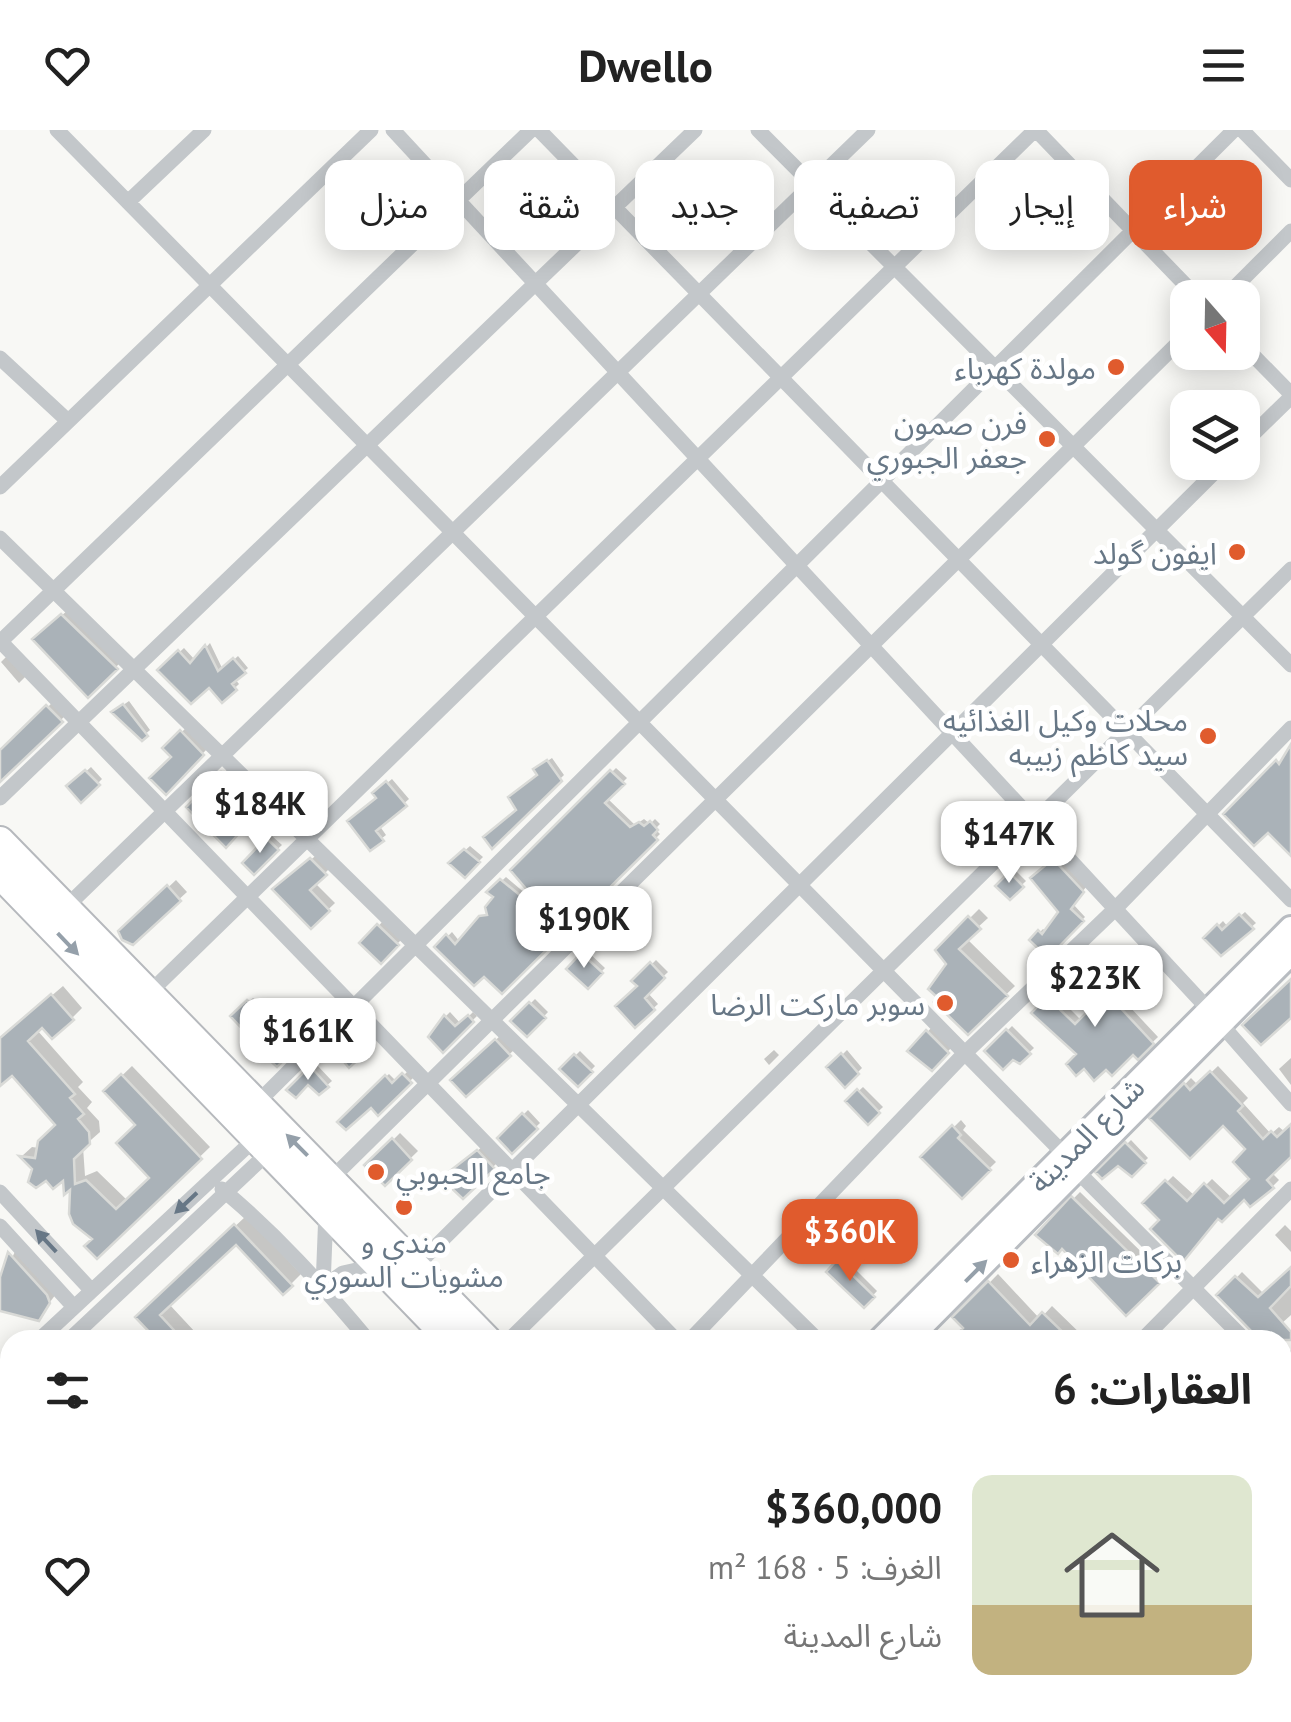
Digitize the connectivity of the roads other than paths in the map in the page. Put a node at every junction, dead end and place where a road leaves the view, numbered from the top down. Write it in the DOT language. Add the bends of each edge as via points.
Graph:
graph roads {
  1 [pos="58,130"];
  2 [pos="204,130"];
  3 [pos="371,130"];
  4 [pos="393,130"];
  5 [pos="531,130"];
  6 [pos="538,130"];
  7 [pos="695,130"];
  8 [pos="758,130"];
  9 [pos="868,130"];
  10 [pos="1036,130"];
  11 [pos="1234,130"];
  12 [pos="1242,130"];
  13 [pos="421,160"];
  14 [pos="567,160"];
  15 [pos="837,160"];
  16 [pos="1204,160"];
  17 [pos="794,166"];
  18 [pos="1291,180"];
  19 [pos="464,194"];
  20 [pos="794,201"];
  21 [pos="128,202"];
  22 [pos="464,206"];
  23 [pos="615,207"];
  24 [pos="615,209"];
  25 [pos="1129,226"];
  26 [pos="1291,231"];
  27 [pos="1129,234"];
  28 [pos="406,250"];
  29 [pos="570,250"];
  30 [pos="878,250"];
  31 [pos="1152,250"];
  32 [pos="894,266"];
  33 [pos="1181,280"];
  34 [pos="1242,280"];
  35 [pos="535,283"];
  36 [pos="210,285"];
  37 [pos="698,294"];
  38 [pos="1170,351"];
  39 [pos="0,358"];
  40 [pos="1260,363"];
  41 [pos="288,364"];
  42 [pos="995,368"];
  43 [pos="618,372"];
  44 [pos="781,378"];
  45 [pos="1291,396"];
  46 [pos="68,422"];
  47 [pos="1260,427"];
  48 [pos="367,445"];
  49 [pos="1073,446"];
  50 [pos="697,459"];
  51 [pos="1207,480"];
  52 [pos="881,481"];
  53 [pos="0,487"];
  54 [pos="1157,530"];
  55 [pos="452,532"];
  56 [pos="0,538"];
  57 [pos="958,560"];
  58 [pos="796,566"];
  59 [pos="1291,569"];
  60 [pos="54,591"];
  61 [pos="1243,616"];
  62 [pos="535,617"];
  63 [pos="0,642"];
  64 [pos="1041,645"];
  65 [pos="870,646"];
  66 [pos="1291,664"];
  67 [pos="134,670"];
  68 [pos="79,722"];
  69 [pos="639,722"];
  70 [pos="1291,728"];
  71 [pos="1126,732"];
  72 [pos="952,734"];
  73 [pos="222,756"];
  74 [pos="0,798"];
  75 [pos="715,800"];
  76 [pos="165,811"];
  77 [pos="1205,813"];
  78 [pos="1034,822"];
  79 [pos="307,839"];
  80 [pos="0,841"];
  81 [pos="0,874"];
  82 [pos="799,886"];
  83 [pos="248,897"];
  84 [pos="1291,900"];
  85 [pos="66,907"];
  86 [pos="1114,910"];
  87 [pos="1291,928"];
  88 [pos="416,946"];
  89 [pos="1291,953"];
  90 [pos="883,971"];
  91 [pos="147,995"];
  92 [pos="354,1007"];
  93 [pos="1215,1017"];
  94 [pos="492,1020"];
  95 [pos="964,1054"];
  96 [pos="428,1084"];
  97 [pos="256,1104"];
  98 [pos="1291,1104"];
  99 [pos="578,1105"];
  100 [pos="264,1144"];
  101 [pos="1070,1162"];
  102 [pos="512,1170"];
  103 [pos="331,1179"];
  104 [pos="211,1180"];
  105 [pos="663,1188"];
  106 [pos="1291,1189"];
  107 [pos="0,1192"];
  108 [pos="226,1193"];
  109 [pos="326,1210"];
  110 [pos="0,1226"];
  111 [pos="594,1256"];
  112 [pos="379,1265"];
  113 [pos="416,1266"];
  114 [pos="754,1277"];
  115 [pos="323,1287"];
  116 [pos="1193,1288"];
  117 [pos="91,1290"];
  118 [pos="74,1307"];
  119 [pos="50,1330"];
  120 [pos="79,1330"];
  121 [pos="360,1330"];
  122 [pos="441,1330"];
  123 [pos="477,1330"];
  124 [pos="519,1330"];
  125 [pos="666,1330"];
  126 [pos="700,1330"];
  127 [pos="808,1330"];
  128 [pos="891,1330"];
  129 [pos="917,1330"];
  130 [pos="1152,1330"];
  131 [pos="1234,1330"];
  1 -- 21 [label="street"];
  2 -- 21 [label="street"];
  3 -- 36 [label="street"];
  4 -- 13 [label="street"];
  5 -- 19 [label="street"];
  6 -- 14 [label="street"];
  7 -- 23 [label="street"];
  8 -- 17 [label="street"];
  9 -- 15 [label="street"];
  10 -- 25 [label="street"];
  10 -- 32 [label="street"];
  11 -- 16 [label="street"];
  12 -- 18 [label="street"];
  20 -- 37 [label="street"];
  21 -- 36 [label="street"];
  22 -- 35 [label="street"];
  24 -- 37 [label="street"];
  26 -- 34 [label="street"];
  27 -- 42 [label="street"];
  28 -- 41 [label="street"];
  29 -- 35 [label="street"];
  30 -- 32 [label="street"];
  31 -- 33 [label="street"];
  32 -- 42 [label="street"];
  32 -- 44 [label="street"];
  35 -- 43 [label="street"];
  35 -- 48 [label="street"];
  36 -- 41 [label="street"];
  36 -- 46 [label="street"];
  37 -- 43 [label="street"];
  37 -- 44 [label="street"];
  38 -- 49 [label="street"];
  39 -- 46 [label="street"];
  40 -- 45 [label="street"];
  41 -- 48 [label="street"];
  41 -- 60 [label="street"];
  42 -- 49 [label="street"];
  42 -- 52 [label="street"];
  43 -- 50 [label="street"];
  43 -- 55 [label="street"];
  44 -- 50 [label="street"];
  44 -- 52 [label="street"];
  45 -- 47 [label="street"];
  46 -- 53 [label="street"];
  48 -- 55 [label="street"];
  48 -- 67 [label="street"];
  49 -- 54 [label="street"];
  49 -- 57 [label="street"];
  50 -- 58 [label="street"];
  50 -- 62 [label="street"];
  51 -- 54 [label="street"];
  52 -- 57 [label="street"];
  52 -- 58 [label="street"];
  54 -- 61 [label="street"];
  54 -- 64 [label="street"];
  55 -- 62 [label="street"];
  55 -- 73 [label="street"];
  56 -- 60 [label="street"];
  57 -- 64 [label="street"];
  57 -- 65 [label="street"];
  58 -- 65 [label="street"];
  58 -- 69 [label="street"];
  59 -- 61 [label="street"];
  60 -- 63 [label="street"];
  60 -- 67 [label="street"];
  61 -- 66 [label="street"];
  61 -- 71 [label="street"];
  62 -- 69 [label="street"];
  62 -- 79 [label="street"];
  63 -- 68 [label="street"];
  64 -- 71 [label="street"];
  64 -- 72 [label="street"];
  65 -- 72 [label="street"];
  65 -- 75 [label="street"];
  67 -- 68 [label="street"];
  67 -- 73 [label="street"];
  68 -- 74 [label="street"];
  68 -- 76 [label="street"];
  69 -- 75 [label="street"];
  69 -- 88 [label="street"];
  70 -- 77 [label="street"];
  71 -- 77 [label="street"];
  71 -- 78 [label="street"];
  72 -- 78 [label="street"];
  72 -- 82 [label="street"];
  73 -- 76 [label="street"];
  73 -- 79 [label="street"];
  75 -- 82 [label="street"];
  75 -- 94 [label="street"];
  76 -- 83 [label="street"];
  76 -- 85 [label="street"];
  77 -- 84 [label="street"];
  77 -- 86 [label="street"];
  78 -- 86 [label="street"];
  78 -- 90 [label="street"];
  79 -- 83 [label="street"];
  79 -- 88 [label="street"];
  80 -- 85 [label="highway"];
  81 -- 100 [label="highway, one-way"];
  82 -- 90 [label="street"];
  82 -- 99 [label="street"];
  83 -- 91 [label="street"];
  83 -- 92 [label="street"];
  85 -- 91 [label="highway"];
  86 -- 93 [label="street"];
  86 -- 95 [label="street"];
  87 -- 93 [label="main road, شارع المدينة"];
  88 -- 92 [label="street"];
  88 -- 94 [label="street"];
  89 -- 93 [label="main road, شارع المدينة"];
  90 -- 95 [label="street"];
  90 -- 105 [label="street"];
  91 -- 97 [label="highway"];
  92 -- 96 [label="street"];
  92 -- 97 [label="street"];
  93 -- 98 [label="street"];
  93 -- 101 [label="main road, شارع المدينة"];
  94 -- 96 [label="street"];
  94 -- 99 [label="street"];
  95 -- 101 [label="street"];
  95 -- 114 [label="street"];
  96 -- 102 [label="street"];
  96 -- 103 [label="street"];
  103 -- 97 [label="highway, one-way"];
  99 -- 102 [label="street"];
  99 -- 105 [label="street"];
  100 -- 104 [label="street"];
  100 -- 108 [label="street"];
  100 -- 109 [label="highway"];
  101 -- 116 [label="street"];
  101 -- 128 [label="main road, شارع المدينة"];
  129 -- 101 [label="main road, شارع المدينة, one-way"];
  102 -- 111 [label="street"];
  102 -- 113 [label="street"];
  103 -- 113 [label="highway"];
  104 -- 108 [label="street"];
  104 -- 117 [label="street, one-way"];
  105 -- 111 [label="street"];
  105 -- 114 [label="street"];
  106 -- 116 [label="street"];
  117 -- 107 [label="street, one-way"];
  108 -- 115 [label="street" via="256,1215"];
  108 -- 120 [label="street"];
  109 -- 112 [label="highway"];
  109 -- 115 [label="street"];
  110 -- 118 [label="street"];
  111 -- 124 [label="street"];
  111 -- 125 [label="street"];
  112 -- 115 [label="street" via="344,1273"];
  112 -- 122 [label="highway"];
  113 -- 123 [label="highway"];
  114 -- 126 [label="street"];
  114 -- 127 [label="street"];
  115 -- 121 [label="street"];
  116 -- 130 [label="street"];
  116 -- 131 [label="street"];
  117 -- 118 [label="street"];
  118 -- 119 [label="street"];
}
